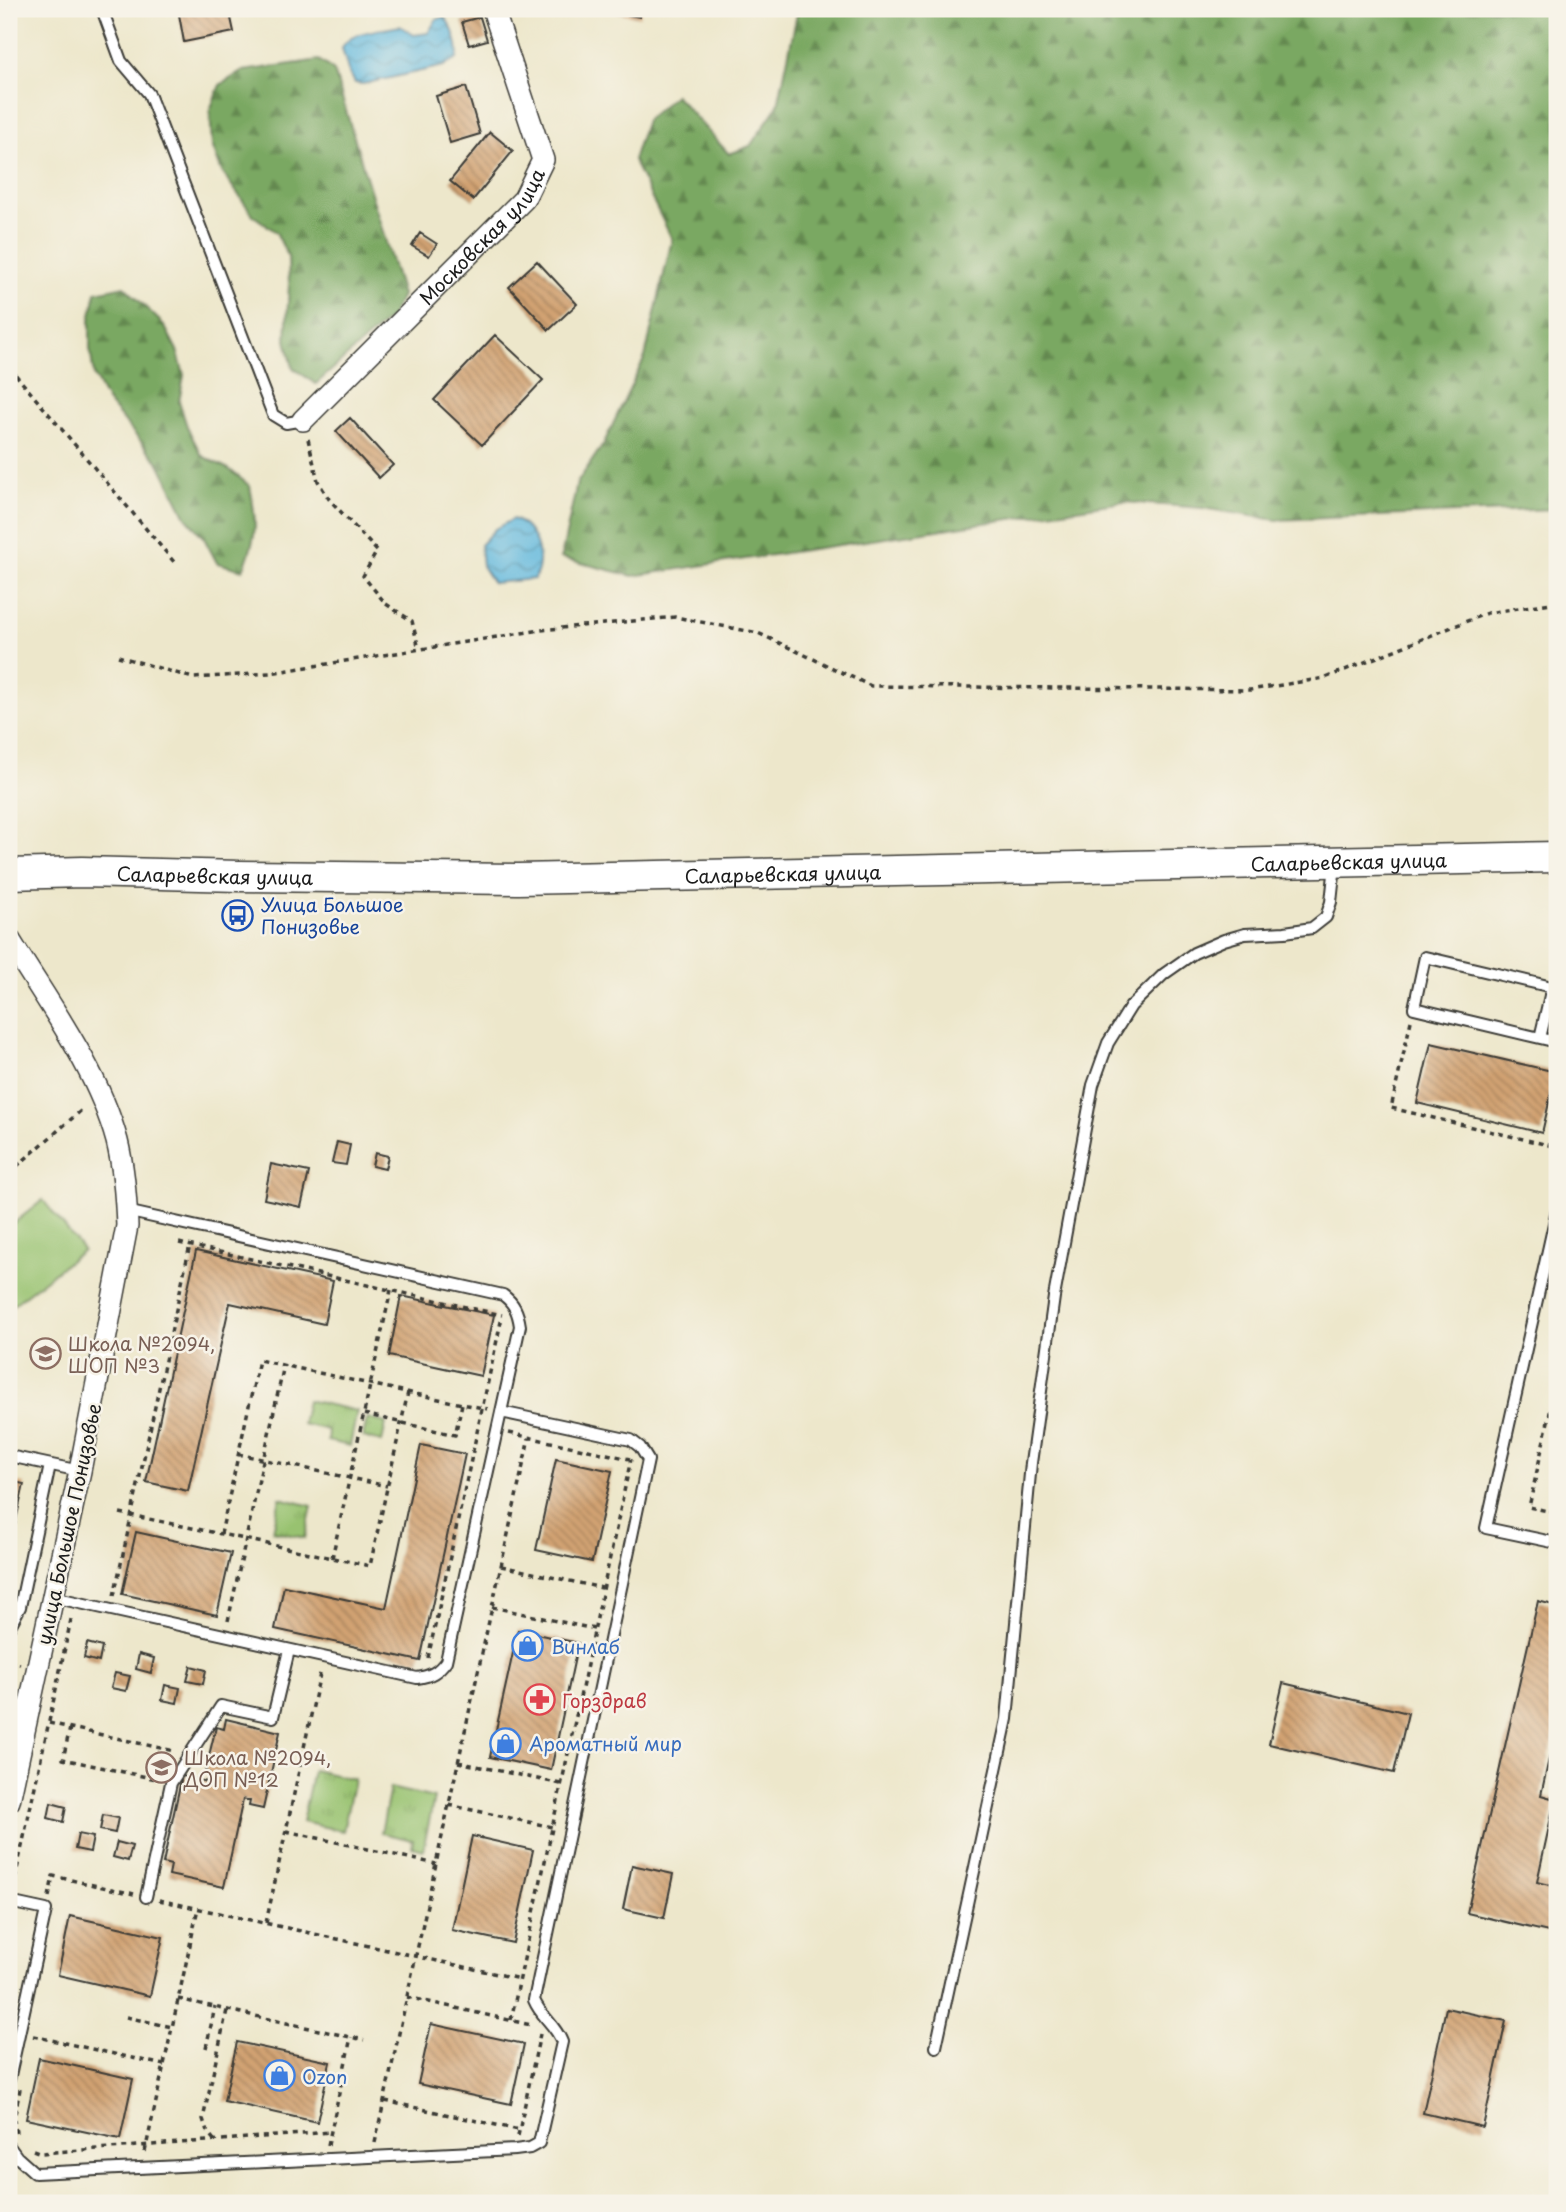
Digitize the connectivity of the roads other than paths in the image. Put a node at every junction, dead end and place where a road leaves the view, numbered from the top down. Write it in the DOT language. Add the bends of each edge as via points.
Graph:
graph roads {
  1 [pos="102,9"];
  2 [pos="493,9"];
  3 [pos="303,420"];
  4 [pos="1557,857"];
  5 [pos="1335,862"];
  6 [pos="9,874"];
  7 [pos="9,939"];
  8 [pos="1540,1038"];
  9 [pos="1557,1042"];
  10 [pos="1557,1210"];
  11 [pos="126,1211"];
  12 [pos="501,1412"];
  13 [pos="9,1456"];
  14 [pos="50,1465"];
  15 [pos="80,1471"];
  16 [pos="1557,1543"];
  17 [pos="53,1597"];
  18 [pos="9,1628"];
  19 [pos="289,1650"];
  20 [pos="9,1797"];
  21 [pos="146,1897"];
  22 [pos="9,1902"];
  23 [pos="936,2047"];
  24 [pos="9,2080"];
  25 [pos="9,2146"];
  1 -- 3 [label="lane" via="121,61 149,94 273,415 286,423"];
  2 -- 3 [label="street, Московская улица" via="543,160 524,199"];
  4 -- 5 [label="street, Саларьевская улица"];
  5 -- 6 [label="street, Саларьевская улица" via="518,879"];
  5 -- 23 [label="lane" via="1326,917 1312,928 1224,940 1164,974 1131,1006 1108,1043 1093,1085 1054,1297 1031,1463 1007,1719"];
  7 -- 11 [label="street, улица Большое Понизовье" via="93,1078 117,1142"];
  8 -- 8 [label="lane" via="1414,1008 1425,957 1552,987"];
  8 -- 9 [label="lane"];
  10 -- 16 [label="lane" via="1486,1528"];
  11 -- 12 [label="lane" via="503,1295 512,1301 520,1326"];
  11 -- 15 [label="street, улица Большое Понизовье" via="127,1226"];
  12 -- 19 [label="lane" via="446,1661 438,1671 417,1678"];
  12 -- 25 [label="lane" via="631,1440 648,1460 534,2000 562,2042 539,2143 515,2150 35,2173"];
  13 -- 14 [label="lane"];
  14 -- 15 [label="lane"];
  14 -- 18 [label="lane" via="20,1607"];
  15 -- 17 [label="street, улица Большое Понизовье"];
  17 -- 19 [label="lane"];
  17 -- 20 [label="street, улица Большое Понизовье"];
  19 -- 21 [label="lane" via="274,1717 220,1706 171,1783"];
  22 -- 24 [label="lane" via="46,1909"];
}
